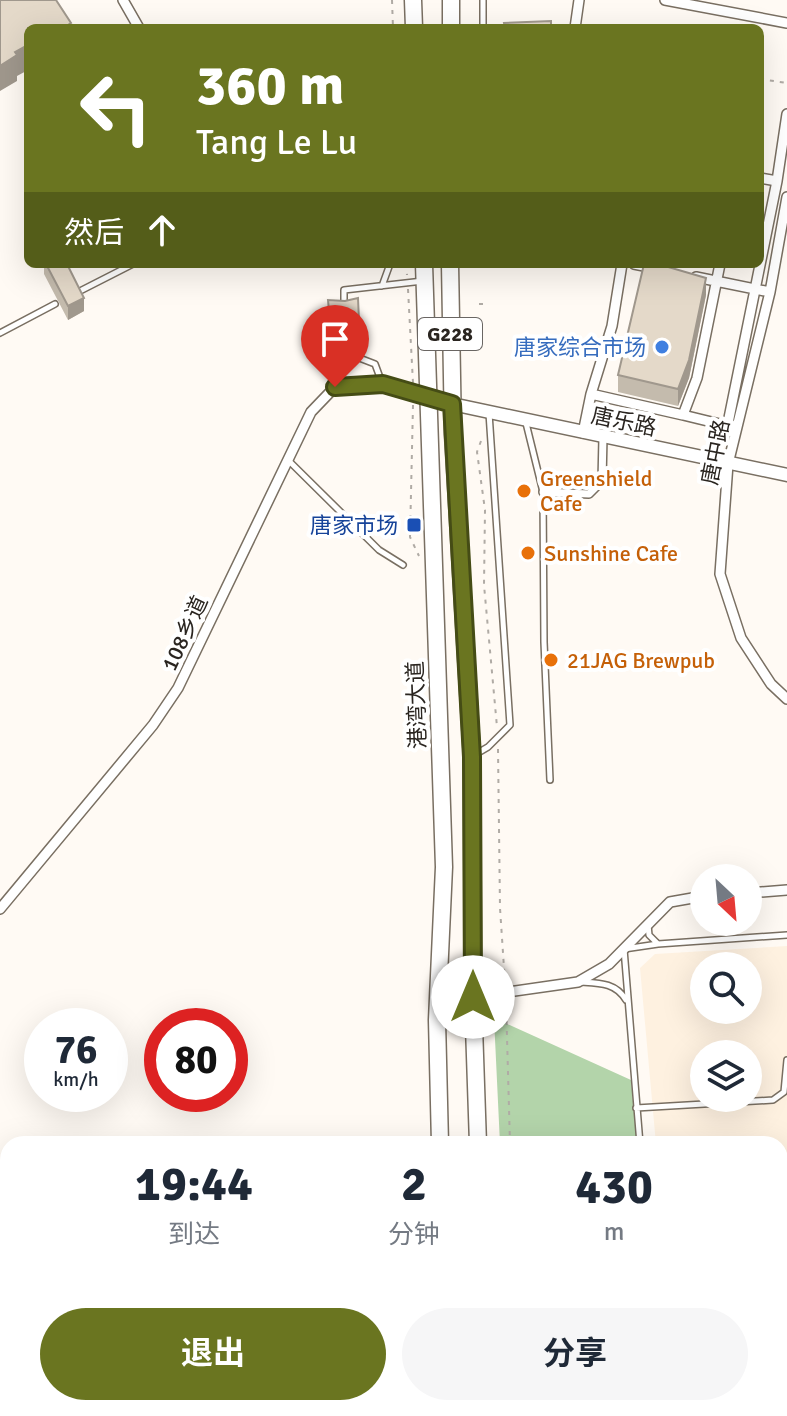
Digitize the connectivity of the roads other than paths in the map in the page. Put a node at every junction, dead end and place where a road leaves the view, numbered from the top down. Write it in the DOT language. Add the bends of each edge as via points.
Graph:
graph roads {
  1 [pos="123,0"];
  2 [pos="413,0"];
  3 [pos="451,0"];
  4 [pos="483,0"];
  5 [pos="579,0"];
  6 [pos="665,0"];
  7 [pos="787,23"];
  8 [pos="137,24"];
  9 [pos="414,24"];
  10 [pos="451,24"];
  11 [pos="483,24"];
  12 [pos="576,24"];
  13 [pos="787,114"];
  14 [pos="764,179"];
  15 [pos="777,181"];
  16 [pos="787,197"];
  17 [pos="764,248"];
  18 [pos="125,268"];
  19 [pos="389,268"];
  20 [pos="450,268"];
  21 [pos="621,268"];
  22 [pos="653,268"];
  23 [pos="720,268"];
  24 [pos="760,268"];
  25 [pos="662,270"];
  26 [pos="419,276"];
  27 [pos="690,276"];
  28 [pos="718,282"];
  29 [pos="382,286"];
  30 [pos="756,289"];
  31 [pos="80,291"];
  32 [pos="770,292"];
  33 [pos="55,304"];
  34 [pos="344,309"];
  35 [pos="0,333"];
  36 [pos="347,338"];
  37 [pos="383,384"];
  38 [pos="591,394"];
  39 [pos="420,395"];
  40 [pos="452,404"];
  41 [pos="489,412"];
  42 [pos="683,415"];
  43 [pos="526,420"];
  44 [pos="583,433"];
  45 [pos="603,437"];
  46 [pos="286,458"];
  47 [pos="728,464"];
  48 [pos="787,475"];
  49 [pos="543,492"];
  50 [pos="403,565"];
  51 [pos="787,699"];
  52 [pos="472,757"];
  53 [pos="550,780"];
  54 [pos="787,890"];
  55 [pos="762,892"];
  56 [pos="690,898"];
  57 [pos="0,909"];
  58 [pos="649,922"];
  59 [pos="787,935"];
  60 [pos="658,944"];
  61 [pos="624,949"];
  62 [pos="578,982"];
  63 [pos="473,997"];
  64 [pos="626,1001"];
  65 [pos="787,1060"];
  66 [pos="636,1108"];
  67 [pos="440,1136"];
  68 [pos="478,1136"];
  69 [pos="639,1136"];
  1 -- 8 [label="street"];
  2 -- 9 [label="highway"];
  3 -- 10 [label="highway"];
  4 -- 11 [label="lane"];
  5 -- 12 [label="street"];
  6 -- 7 [label="street"];
  13 -- 15 [label="street"];
  14 -- 15 [label="street"];
  15 -- 17 [label="street"];
  16 -- 32 [label="street, 唐中路"];
  18 -- 31 [label="lane"];
  19 -- 29 [label="lane"];
  20 -- 40 [label="highway, G228"];
  21 -- 38 [label="street" via="612,326"];
  22 -- 25 [label="street"];
  23 -- 28 [label="street"];
  24 -- 30 [label="street"];
  26 -- 29 [label="lane"];
  26 -- 39 [label="highway, 港湾大道 / G228"];
  27 -- 28 [label="street"];
  28 -- 30 [label="street"];
  28 -- 42 [label="street" via="697,378"];
  29 -- 34 [label="lane" via="344,290"];
  30 -- 32 [label="street"];
  30 -- 42 [label="street" via="728,423"];
  32 -- 47 [label="street, 唐中路"];
  33 -- 35 [label="lane"];
  36 -- 37 [label="lane" via="349,354 375,364"];
  37 -- 39 [label="street"];
  37 -- 46 [label="street, 108乡道" via="335,387 311,412"];
  38 -- 42 [label="street"];
  38 -- 44 [label="street"];
  39 -- 40 [label="street"];
  39 -- 67 [label="highway, 港湾大道 / G228" via="444,867 437,1020"];
  40 -- 41 [label="street, 唐乐路"];
  40 -- 52 [label="highway, G228"];
  41 -- 43 [label="street, 唐乐路"];
  41 -- 52 [label="lane" via="510,725"];
  43 -- 44 [label="street, 唐乐路"];
  43 -- 49 [label="lane"];
  44 -- 45 [label="street, 唐乐路"];
  45 -- 47 [label="street, 唐乐路"];
  45 -- 49 [label="street" via="602,481 589,494"];
  46 -- 50 [label="lane" via="379,550"];
  46 -- 57 [label="street, 108乡道" via="178,688"];
  47 -- 48 [label="street, 唐乐路"];
  47 -- 51 [label="street, 唐中路" via="720,574 741,638"];
  49 -- 53 [label="lane"];
  52 -- 63 [label="highway, G228"];
  54 -- 55 [label="street"];
  56 -- 58 [label="street" via="670,902"];
  58 -- 60 [label="lane" via="649,935"];
  58 -- 61 [label="street"];
  59 -- 60 [label="lane"];
  60 -- 61 [label="lane"];
  61 -- 62 [label="street"];
  61 -- 64 [label="lane"];
  62 -- 63 [label="street"];
  62 -- 64 [label="lane" via="611,986"];
  63 -- 68 [label="highway, G228"];
  64 -- 66 [label="lane"];
  65 -- 66 [label="lane" via="785,1087 778,1099"];
  66 -- 69 [label="lane"];
}
